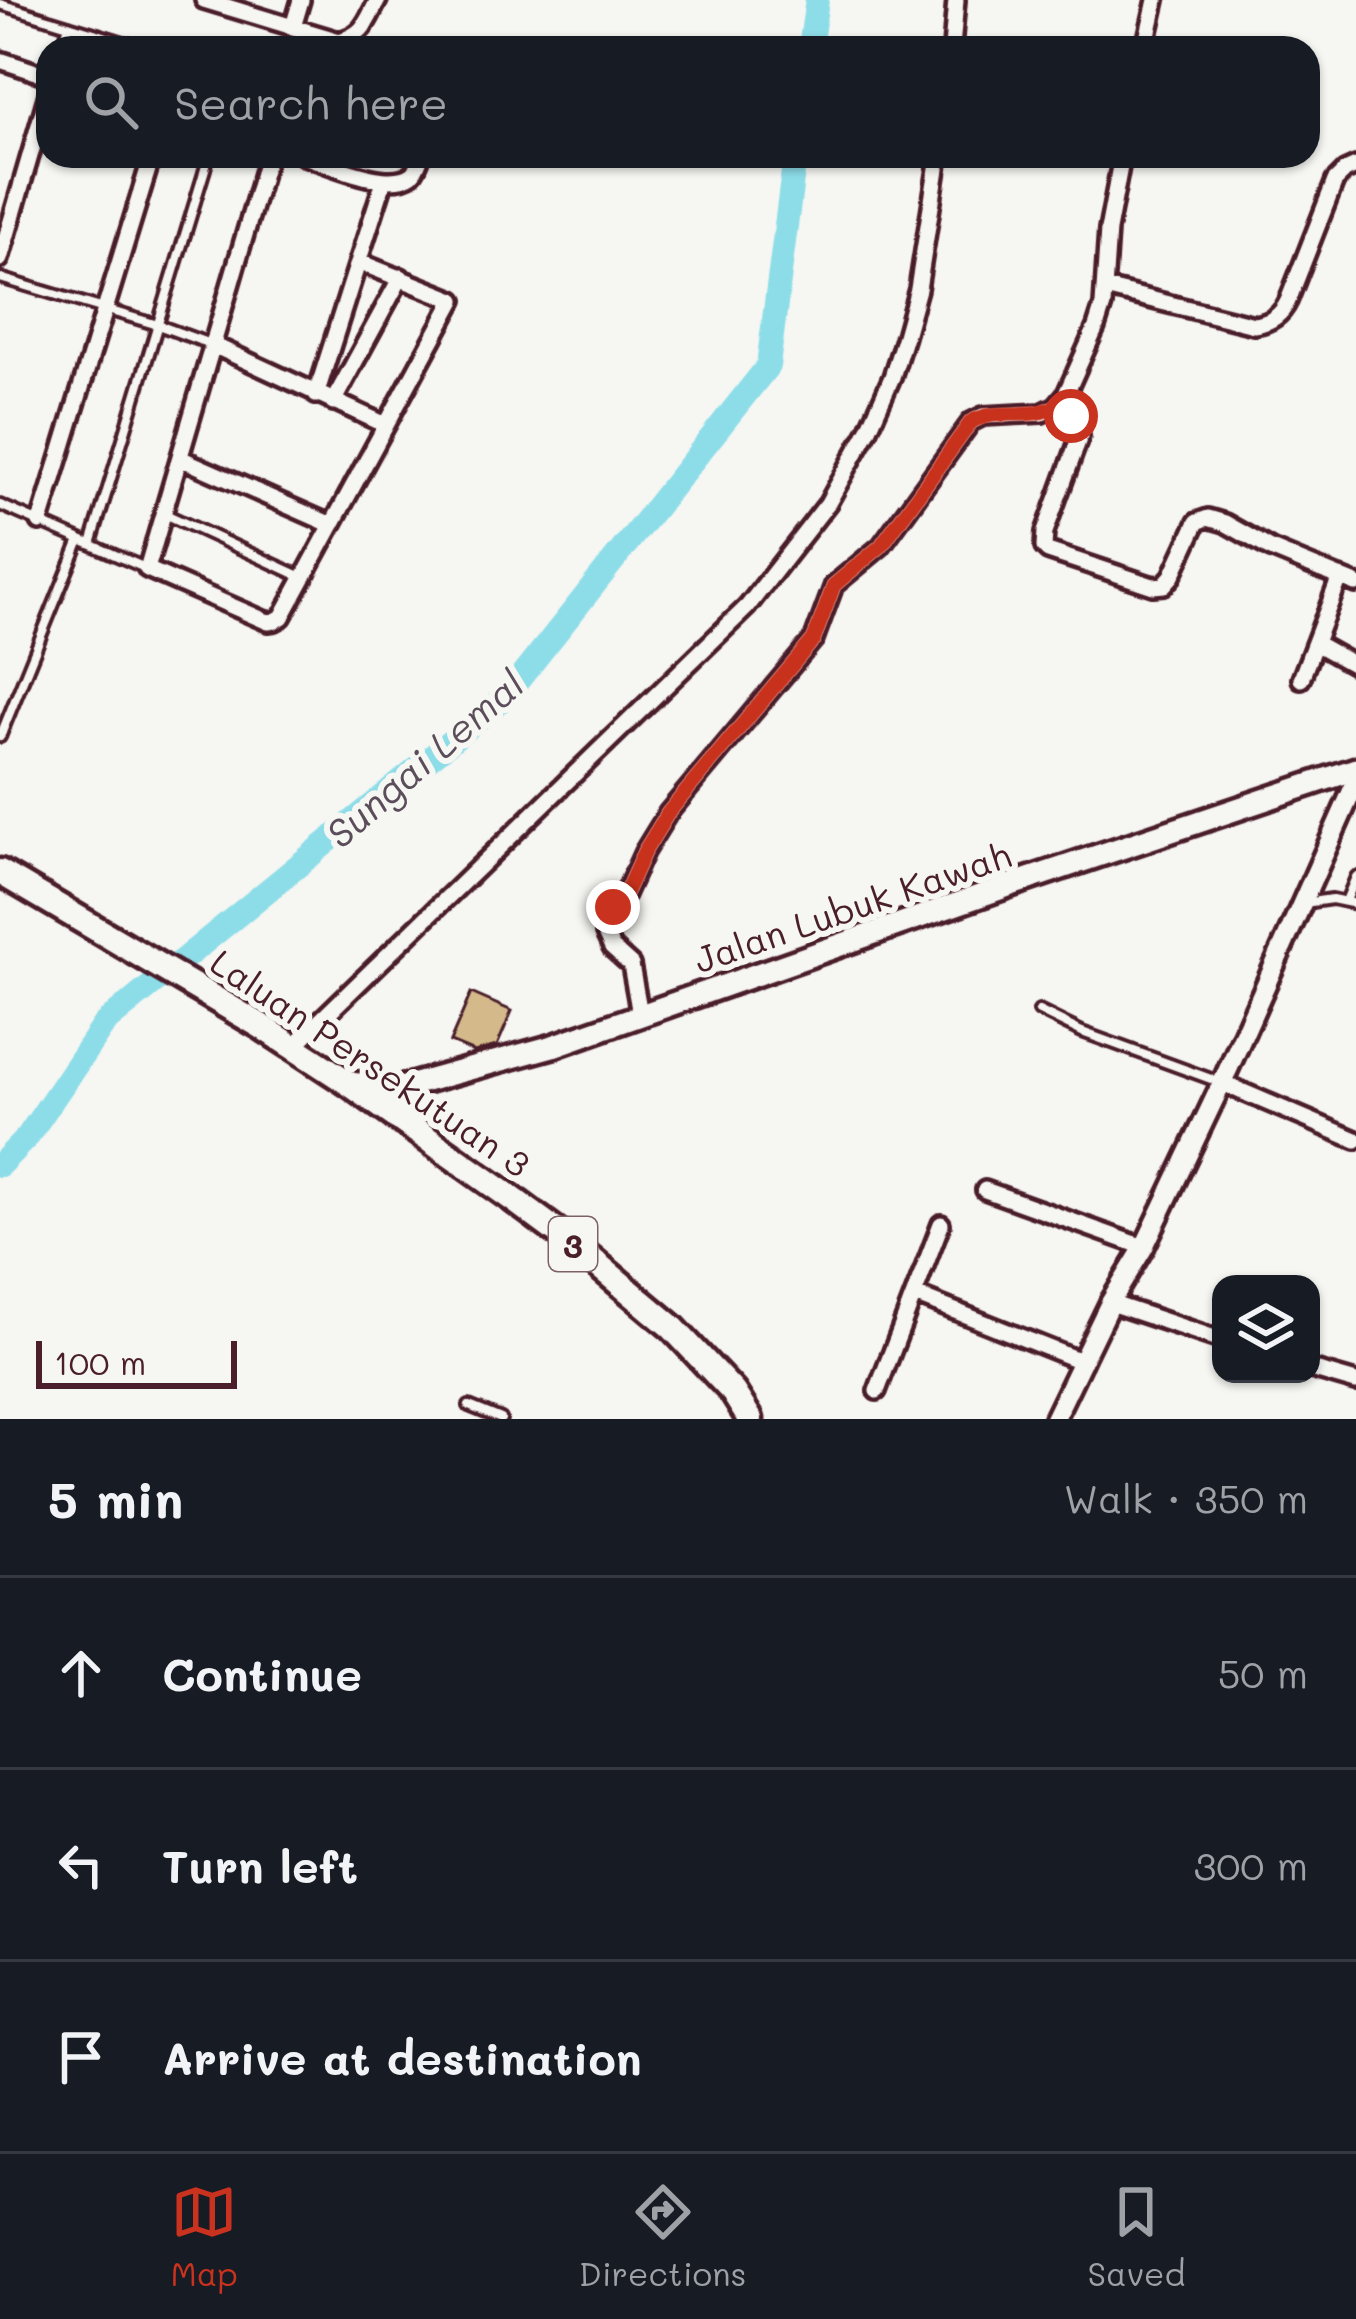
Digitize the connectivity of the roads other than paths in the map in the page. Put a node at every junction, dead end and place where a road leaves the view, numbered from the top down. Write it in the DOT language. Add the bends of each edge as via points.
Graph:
graph roads {
  1 [pos="204,0"];
  2 [pos="301,0"];
  3 [pos="378,0"];
  4 [pos="956,0"];
  5 [pos="1156,0"];
  6 [pos="0,4"];
  7 [pos="236,5"];
  8 [pos="69,25"];
  9 [pos="292,28"];
  10 [pos="66,36"];
  11 [pos="104,36"];
  12 [pos="318,36"];
  13 [pos="352,36"];
  14 [pos="953,36"];
  15 [pos="1148,36"];
  16 [pos="1,64"];
  17 [pos="36,73"];
  18 [pos="36,135"];
  19 [pos="1356,166"];
  20 [pos="148,168"];
  21 [pos="205,168"];
  22 [pos="265,168"];
  23 [pos="342,168"];
  24 [pos="416,168"];
  25 [pos="937,168"];
  26 [pos="1120,168"];
  27 [pos="384,181"];
  28 [pos="0,259"];
  29 [pos="359,262"];
  30 [pos="400,277"];
  31 [pos="0,278"];
  32 [pos="1106,288"];
  33 [pos="105,309"];
  34 [pos="158,325"];
  35 [pos="213,345"];
  36 [pos="316,394"];
  37 [pos="333,402"];
  38 [pos="1056,406"];
  39 [pos="386,425"];
  40 [pos="180,458"];
  41 [pos="0,505"];
  42 [pos="163,513"];
  43 [pos="40,522"];
  44 [pos="332,525"];
  45 [pos="80,540"];
  46 [pos="91,544"];
  47 [pos="147,569"];
  48 [pos="303,578"];
  49 [pos="1348,581"];
  50 [pos="1315,643"];
  51 [pos="1356,666"];
  52 [pos="1301,679"];
  53 [pos="0,737"];
  54 [pos="1356,769"];
  55 [pos="1356,782"];
  56 [pos="6,876"];
  57 [pos="1356,878"];
  58 [pos="1351,903"];
  59 [pos="1304,904"];
  60 [pos="1040,1010"];
  61 [pos="640,1014"];
  62 [pos="293,1048"];
  63 [pos="1222,1083"];
  64 [pos="401,1089"];
  65 [pos="359,1090"];
  66 [pos="396,1117"];
  67 [pos="1356,1140"];
  68 [pos="985,1190"];
  69 [pos="941,1224"];
  70 [pos="1144,1246"];
  71 [pos="915,1295"];
  72 [pos="1110,1303"];
  73 [pos="1212,1337"];
  74 [pos="1083,1361"];
  75 [pos="1320,1372"];
  76 [pos="1356,1382"];
  77 [pos="877,1391"];
  78 [pos="733,1392"];
  79 [pos="469,1406"];
  80 [pos="501,1419"];
  81 [pos="749,1419"];
  82 [pos="764,1419"];
  83 [pos="1054,1419"];
  1 -- 7 [label="street"];
  2 -- 9 [label="street"];
  3 -- 13 [label="street"];
  4 -- 14 [label="street"];
  5 -- 15 [label="street"];
  6 -- 8 [label="lane"];
  7 -- 9 [label="street"];
  8 -- 10 [label="lane"];
  8 -- 11 [label="lane"];
  9 -- 12 [label="street"];
  16 -- 17 [label="street"];
  18 -- 28 [label="street"];
  19 -- 32 [label="street" via="1334,182 1275,318 1254,326"];
  20 -- 33 [label="street"];
  21 -- 34 [label="lane"];
  22 -- 35 [label="street"];
  23 -- 27 [label="street"];
  24 -- 27 [label="street"];
  25 -- 62 [label="street" via="918,289 892,377 828,503 747,608"];
  26 -- 32 [label="street"];
  27 -- 29 [label="street"];
  29 -- 30 [label="street"];
  29 -- 36 [label="street"];
  30 -- 37 [label="street"];
  30 -- 39 [label="street" via="454,300"];
  31 -- 33 [label="lane"];
  32 -- 38 [label="street" via="1096,328"];
  33 -- 34 [label="lane"];
  33 -- 43 [label="street"];
  34 -- 35 [label="lane"];
  34 -- 46 [label="lane"];
  35 -- 36 [label="street"];
  35 -- 40 [label="street"];
  36 -- 37 [label="street"];
  37 -- 39 [label="street"];
  38 -- 49 [label="street" via="1076,421 1080,436 1045,532 1048,551 1164,585 1197,522 1208,518"];
  38 -- 61 [label="street" via="971,422 881,546 834,585 814,639 668,813 606,924 607,939 632,965"];
  39 -- 44 [label="street"];
  40 -- 42 [label="street"];
  40 -- 44 [label="street"];
  41 -- 43 [label="lane"];
  42 -- 47 [label="street"];
  42 -- 48 [label="lane"];
  43 -- 45 [label="lane"];
  44 -- 48 [label="street"];
  45 -- 46 [label="lane"];
  45 -- 53 [label="lane"];
  46 -- 47 [label="lane"];
  47 -- 48 [label="street" via="268,622 282,617"];
  49 -- 50 [label="street"];
  50 -- 51 [label="street"];
  50 -- 52 [label="street"];
  54 -- 61 [label="main road, Jalan Lubuk Kawah"];
  55 -- 59 [label="street"];
  56 -- 62 [label="highway, Laluan Persekutuan 3 / 3"];
  57 -- 58 [label="lane"];
  58 -- 59 [label="lane"];
  59 -- 63 [label="street"];
  60 -- 63 [label="lane"];
  61 -- 64 [label="main road, Jalan Lubuk Kawah"];
  62 -- 65 [label="highway, Laluan Persekutuan 3 / 3"];
  63 -- 67 [label="street"];
  63 -- 70 [label="street"];
  64 -- 65 [label="highway"];
  64 -- 66 [label="highway"];
  65 -- 66 [label="highway, Laluan Persekutuan 3 / 3"];
  66 -- 78 [label="highway, Laluan Persekutuan 3 / 3" via="567,1239"];
  68 -- 70 [label="street"];
  69 -- 71 [label="street"];
  70 -- 72 [label="street"];
  71 -- 74 [label="street"];
  71 -- 77 [label="street"];
  72 -- 73 [label="street"];
  72 -- 74 [label="street"];
  74 -- 83 [label="street"];
  75 -- 76 [label="street"];
  78 -- 81 [label="highway, Laluan Persekutuan 3 / 3"];
  78 -- 82 [label="highway, Laluan Persekutuan 3 / 3"];
  79 -- 80 [label="lane"];
}
